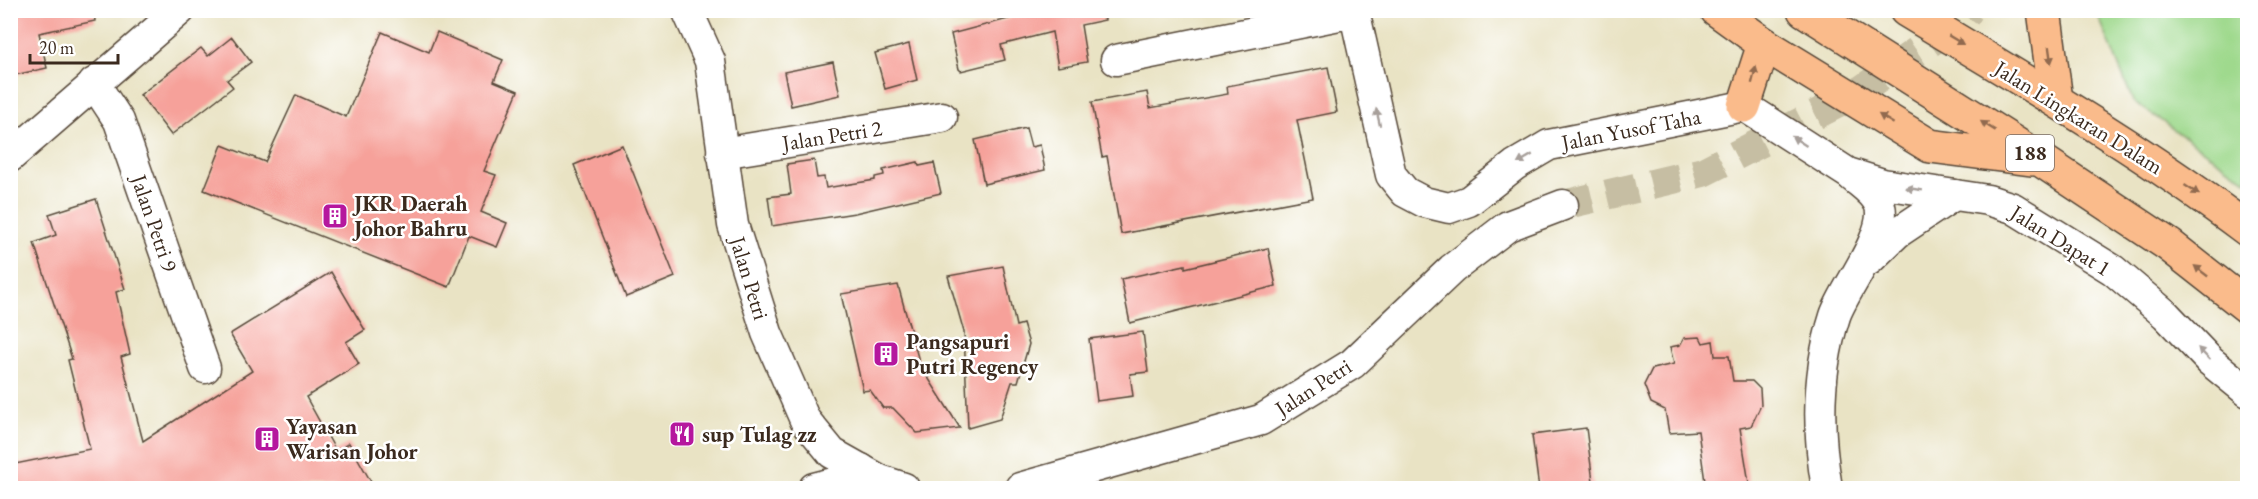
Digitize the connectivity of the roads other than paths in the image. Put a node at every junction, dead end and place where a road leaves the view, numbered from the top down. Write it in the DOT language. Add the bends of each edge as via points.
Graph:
graph roads {
  1 [pos="180,10"];
  2 [pos="687,10"];
  3 [pos="1717,10"];
  4 [pos="1804,10"];
  5 [pos="1906,10"];
  6 [pos="2044,10"];
  7 [pos="1354,11"];
  8 [pos="1764,44"];
  9 [pos="1116,60"];
  10 [pos="94,83"];
  11 [pos="2056,100"];
  12 [pos="1744,106"];
  13 [pos="942,117"];
  14 [pos="722,153"];
  15 [pos="10,157"];
  16 [pos="2041,160"];
  17 [pos="1848,173"];
  18 [pos="1954,195"];
  19 [pos="1563,205"];
  20 [pos="2247,230"];
  21 [pos="1862,267"];
  22 [pos="2247,307"];
  23 [pos="205,368"];
  24 [pos="2247,393"];
  25 [pos="861,469"];
  26 [pos="814,489"];
  27 [pos="904,489"];
  28 [pos="1020,489"];
  29 [pos="1827,489"];
  1 -- 10 [label="street"];
  2 -- 14 [label="street, Jalan Petri" via="710,61"];
  3 -- 8 [label="highway"];
  16 -- 4 [label="highway, 188, one-way"];
  5 -- 11 [label="highway, Jalan Lingkaran Dalam / 188, one-way"];
  6 -- 11 [label="highway, one-way"];
  7 -- 9 [label="street"];
  12 -- 7 [label="street, Jalan Yusof Taha, one-way" via="1549,145 1515,165 1469,201 1449,208 1424,202 1405,192 1391,174"];
  12 -- 8 [label="highway, one-way"];
  16 -- 8 [label="highway, one-way" via="1930,146"];
  10 -- 15 [label="street"];
  10 -- 23 [label="street, Jalan Petri 9" via="119,121"];
  11 -- 20 [label="highway, Jalan Lingkaran Dalam / 188, one-way" via="2210,201"];
  17 -- 12 [label="street, Jalan Dapat 1, one-way"];
  13 -- 14 [label="street, Jalan Petri 2"];
  14 -- 25 [label="street, Jalan Petri" via="733,225 767,333 805,420 832,453"];
  22 -- 16 [label="highway, 188, one-way" via="2169,245"];
  18 -- 17 [label="street, Jalan Dapat 1, one-way" via="1883,184"];
  17 -- 21 [label="street" via="1874,195 1881,208"];
  18 -- 21 [label="street" via="1897,233"];
  24 -- 18 [label="street, Jalan Dapat 1, one-way" via="2113,270 2013,208"];
  19 -- 28 [label="street, Jalan Petri" via="1508,226 1452,269 1352,364 1261,420"];
  21 -- 29 [label="street" via="1836,314 1824,363 1820,449"];
  25 -- 26 [label="street" via="841,481"];
  25 -- 27 [label="street, Jalan Petri"];
}
